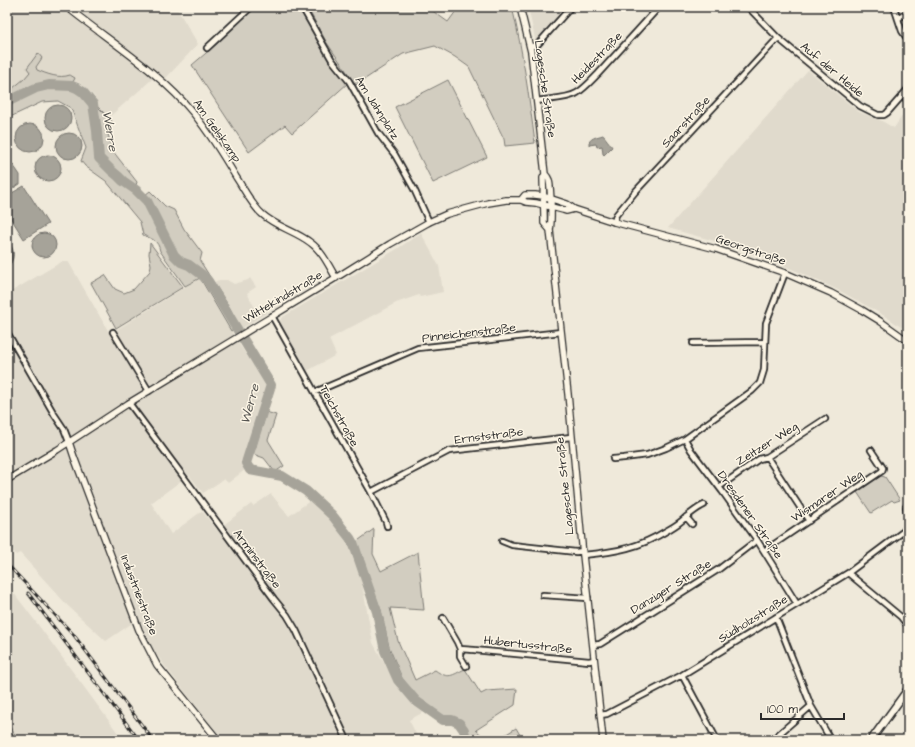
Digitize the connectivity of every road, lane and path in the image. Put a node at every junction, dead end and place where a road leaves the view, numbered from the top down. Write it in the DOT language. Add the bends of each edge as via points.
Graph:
graph roads {
  1 [pos="67,7"];
  2 [pos="251,7"];
  3 [pos="302,7"];
  4 [pos="520,7"];
  5 [pos="571,7"];
  6 [pos="659,7"];
  7 [pos="748,7"];
  8 [pos="757,7"];
  9 [pos="894,7"];
  10 [pos="908,11"];
  11 [pos="753,12"];
  12 [pos="898,19"];
  13 [pos="778,38"];
  14 [pos="908,40"];
  15 [pos="530,47"];
  16 [pos="207,48"];
  17 [pos="908,89"];
  18 [pos="537,101"];
  19 [pos="545,174"];
  20 [pos="543,196"];
  21 [pos="550,199"];
  22 [pos="521,200"];
  23 [pos="543,204"];
  24 [pos="551,207"];
  25 [pos="574,209"];
  26 [pos="429,222"];
  27 [pos="614,222"];
  28 [pos="550,230"];
  29 [pos="785,273"];
  30 [pos="336,278"];
  31 [pos="272,316"];
  32 [pos="7,332"];
  33 [pos="113,332"];
  34 [pos="561,332"];
  35 [pos="908,341"];
  36 [pos="765,342"];
  37 [pos="693,343"];
  38 [pos="149,392"];
  39 [pos="315,392"];
  40 [pos="129,403"];
  41 [pos="825,419"];
  42 [pos="571,437"];
  43 [pos="685,439"];
  44 [pos="69,442"];
  45 [pos="871,450"];
  46 [pos="767,457"];
  47 [pos="613,458"];
  48 [pos="7,480"];
  49 [pos="718,487"];
  50 [pos="371,492"];
  51 [pos="908,504"];
  52 [pos="704,505"];
  53 [pos="686,517"];
  54 [pos="809,521"];
  55 [pos="908,522"];
  56 [pos="692,524"];
  57 [pos="908,525"];
  58 [pos="387,526"];
  59 [pos="757,540"];
  60 [pos="502,541"];
  61 [pos="764,551"];
  62 [pos="583,553"];
  63 [pos="848,573"];
  64 [pos="543,595"];
  65 [pos="588,598"];
  66 [pos="797,604"];
  67 [pos="776,617"];
  68 [pos="443,618"];
  69 [pos="908,626"];
  70 [pos="593,645"];
  71 [pos="460,649"];
  72 [pos="594,660"];
  73 [pos="466,666"];
  74 [pos="682,675"];
  75 [pos="908,689"];
  76 [pos="810,706"];
  77 [pos="600,715"];
  78 [pos="218,740"];
  79 [pos="348,740"];
  80 [pos="603,740"];
  81 [pos="716,740"];
  82 [pos="772,740"];
  83 [pos="831,740"];
  84 [pos="871,740"];
  1 -- 30 [label="street, Am Gelskamp" via="152,73 183,102 214,142 261,214 313,244"];
  2 -- 16 [label="street"];
  3 -- 26 [label="street, Am Jahnplatz" via="332,60 349,80 378,133 395,155"];
  4 -- 15 [label="street, Lagesche Straße"];
  5 -- 15 [label="street" via="538,44"];
  6 -- 18 [label="street, Heidestraße" via="598,74 576,94"];
  7 -- 11 [label="street, Auf der Heide"];
  8 -- 11 [label="street"];
  9 -- 12 [label="street"];
  10 -- 12 [label="street"];
  11 -- 13 [label="street, Auf der Heide"];
  12 -- 14 [label="street"];
  13 -- 17 [label="street, Auf der Heide" via="860,106 878,115 884,115"];
  13 -- 27 [label="street, Saarstraße" via="635,192 616,215"];
  15 -- 18 [label="street, Lagesche Straße"];
  18 -- 19 [label="street, Lagesche Straße"];
  19 -- 20 [label="street, Lagesche Straße"];
  19 -- 21 [label="street, Lagesche Straße" via="548,178"];
  20 -- 21 [label="street, Georgstraße"];
  20 -- 22 [label="street, Wittekindstraße" via="525,195"];
  20 -- 23 [label="street, Lagesche Straße"];
  21 -- 24 [label="street, Lagesche Straße"];
  21 -- 25 [label="street, Georgstraße"];
  22 -- 23 [label="street, Wittekindstraße"];
  22 -- 26 [label="street, Wittekindstraße" via="488,203 447,214"];
  23 -- 24 [label="street, Wittekindstraße"];
  23 -- 28 [label="street, Lagesche Straße" via="544,223"];
  24 -- 25 [label="street, Georgstraße" via="566,211"];
  24 -- 28 [label="street, Lagesche Straße"];
  25 -- 27 [label="street, Georgstraße"];
  26 -- 30 [label="street, Wittekindstraße"];
  27 -- 29 [label="street, Georgstraße" via="716,249"];
  28 -- 34 [label="street, Lagesche Straße"];
  29 -- 35 [label="street, Georgstraße" via="862,310"];
  29 -- 36 [label="street" via="766,323"];
  30 -- 31 [label="street, Wittekindstraße"];
  31 -- 38 [label="street, Wittekindstraße"];
  31 -- 39 [label="street, Teichstraße"];
  32 -- 44 [label="street" via="64,429"];
  33 -- 38 [label="street"];
  34 -- 39 [label="street, Pinneichenstraße" via="418,348"];
  34 -- 42 [label="street, Lagesche Straße"];
  36 -- 37 [label="street"];
  36 -- 43 [label="street" via="764,370 760,383"];
  38 -- 40 [label="street, Wittekindstraße"];
  39 -- 50 [label="street, Teichstraße"];
  40 -- 44 [label="street, Wittekindstraße"];
  40 -- 79 [label="street, Arminstraße" via="287,615"];
  41 -- 46 [label="street, Zeitzer Weg"];
  42 -- 50 [label="street, Ernststraße" via="450,451"];
  42 -- 62 [label="street, Lagesche Straße"];
  43 -- 47 [label="street" via="647,455"];
  43 -- 49 [label="street, Dresdener Straße"];
  44 -- 48 [label="street, Wittekindstraße"];
  44 -- 78 [label="street, Industriestraße" via="139,630 157,665"];
  45 -- 54 [label="street, Wismarer Weg" via="883,468 882,471"];
  46 -- 49 [label="street, Zeitzer Weg" via="759,459"];
  46 -- 54 [label="street"];
  49 -- 59 [label="street, Dresdener Straße"];
  50 -- 58 [label="street, Teichstraße"];
  51 -- 55 [label="street"];
  52 -- 53 [label="street"];
  53 -- 56 [label="street"];
  53 -- 62 [label="street" via="647,542 602,553"];
  54 -- 61 [label="street, Wismarer Weg"];
  57 -- 63 [label="street, Südholzstraße" via="904,531"];
  59 -- 61 [label="street, Dresdener Straße"];
  59 -- 70 [label="street, Danziger Straße" via="678,596 600,644"];
  60 -- 62 [label="street" via="512,545"];
  61 -- 66 [label="street, Dresdener Straße"];
  62 -- 65 [label="street, Lagesche Straße"];
  63 -- 66 [label="street, Südholzstraße"];
  63 -- 69 [label="street" via="901,617"];
  64 -- 65 [label="street"];
  65 -- 70 [label="street, Lagesche Straße"];
  66 -- 67 [label="street, Südholzstraße"];
  67 -- 74 [label="street, Südholzstraße"];
  67 -- 76 [label="street"];
  68 -- 71 [label="street"];
  70 -- 72 [label="street, Lagesche Straße"];
  71 -- 72 [label="street, Hubertusstraße"];
  71 -- 73 [label="street" via="460,656"];
  72 -- 77 [label="street, Lagesche Straße"];
  74 -- 77 [label="street, Südholzstraße" via="607,714"];
  74 -- 81 [label="street"];
  75 -- 84 [label="main road"];
  76 -- 82 [label="street"];
  76 -- 83 [label="street"];
  77 -- 80 [label="street, Lagesche Straße"];
}
